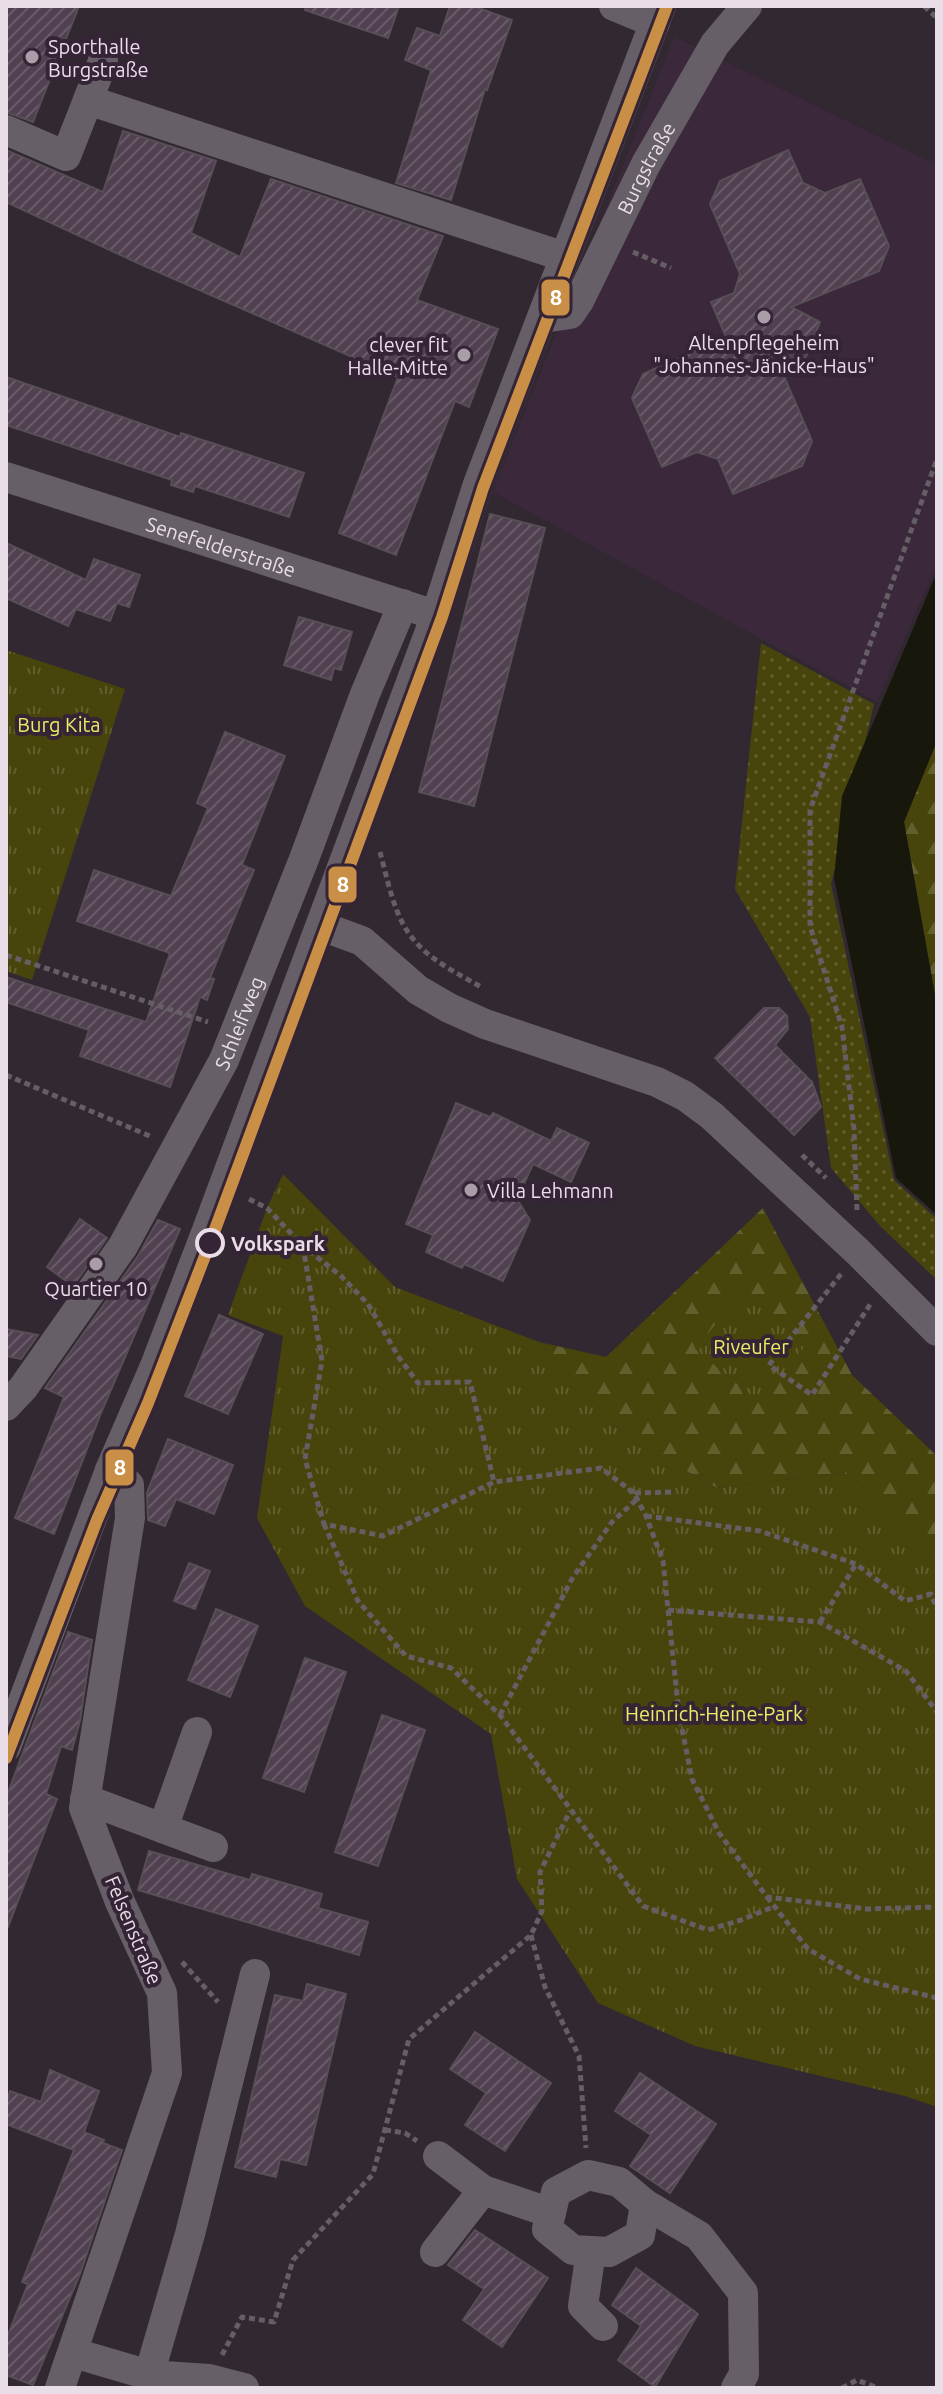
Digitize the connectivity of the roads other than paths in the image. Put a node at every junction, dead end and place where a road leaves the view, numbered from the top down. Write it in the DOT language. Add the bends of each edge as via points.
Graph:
graph roads {
  1 [pos="614,6"];
  2 [pos="747,6"];
  3 [pos="658,14"];
  4 [pos="103,61"];
  5 [pos="88,100"];
  6 [pos="6,130"];
  7 [pos="565,257"];
  8 [pos="543,318"];
  9 [pos="6,477"];
  10 [pos="403,604"];
  11 [pos="436,615"];
  12 [pos="321,926"];
  13 [pos="937,1331"];
  14 [pos="12,1392"];
  15 [pos="110,1470"];
  16 [pos="197,1732"];
  17 [pos="6,1747"];
  18 [pos="85,1799"];
  19 [pos="163,1828"];
  20 [pos="213,1847"];
  21 [pos="255,1974"];
  22 [pos="438,2156"];
  23 [pos="483,2190"];
  24 [pos="645,2204"];
  25 [pos="551,2213"];
  26 [pos="591,2251"];
  27 [pos="435,2252"];
  28 [pos="603,2326"];
  29 [pos="74,2353"];
  30 [pos="149,2375"];
  31 [pos="60,2388"];
  32 [pos="244,2388"];
  33 [pos="736,2388"];
  1 -- 3 [label="street"];
  2 -- 8 [label="street, Burgstraße" via="715,44 646,164 579,301 570,314"];
  3 -- 7 [label="street, Burgstraße"];
  4 -- 5 [label="street"];
  5 -- 6 [label="street" via="66,156"];
  5 -- 7 [label="street"];
  7 -- 8 [label="street, Burgstraße"];
  8 -- 11 [label="street, Burgstraße" via="478,484"];
  9 -- 10 [label="street, Senefelderstraße"];
  10 -- 11 [label="street, Senefelderstraße"];
  10 -- 14 [label="street, Schleifweg" via="224,1060 123,1246"];
  11 -- 12 [label="street, Burgstraße"];
  12 -- 13 [label="street" via="362,941 418,990 449,1008 685,1096"];
  12 -- 15 [label="street, Burgstraße" via="155,1366"];
  15 -- 17 [label="street, Burgstraße"];
  15 -- 18 [label="street, Felsenstraße" via="129,1485 130,1518"];
  16 -- 19 [label="street"];
  18 -- 19 [label="street"];
  18 -- 29 [label="street, Felsenstraße" via="120,1902 162,1993 167,2073"];
  19 -- 20 [label="street"];
  21 -- 30 [label="street"];
  22 -- 23 [label="street"];
  23 -- 25 [label="street"];
  23 -- 27 [label="street"];
  24 -- 25 [label="street" via="619,2182 588,2175 556,2192"];
  24 -- 26 [label="street" via="640,2235 609,2252"];
  24 -- 33 [label="street" via="699,2236 743,2293 744,2374"];
  25 -- 26 [label="street" via="547,2229 573,2250"];
  26 -- 28 [label="street" via="583,2306"];
  29 -- 30 [label="street"];
  29 -- 31 [label="street, Felsenstraße"];
  30 -- 32 [label="street" via="209,2379"];
}
